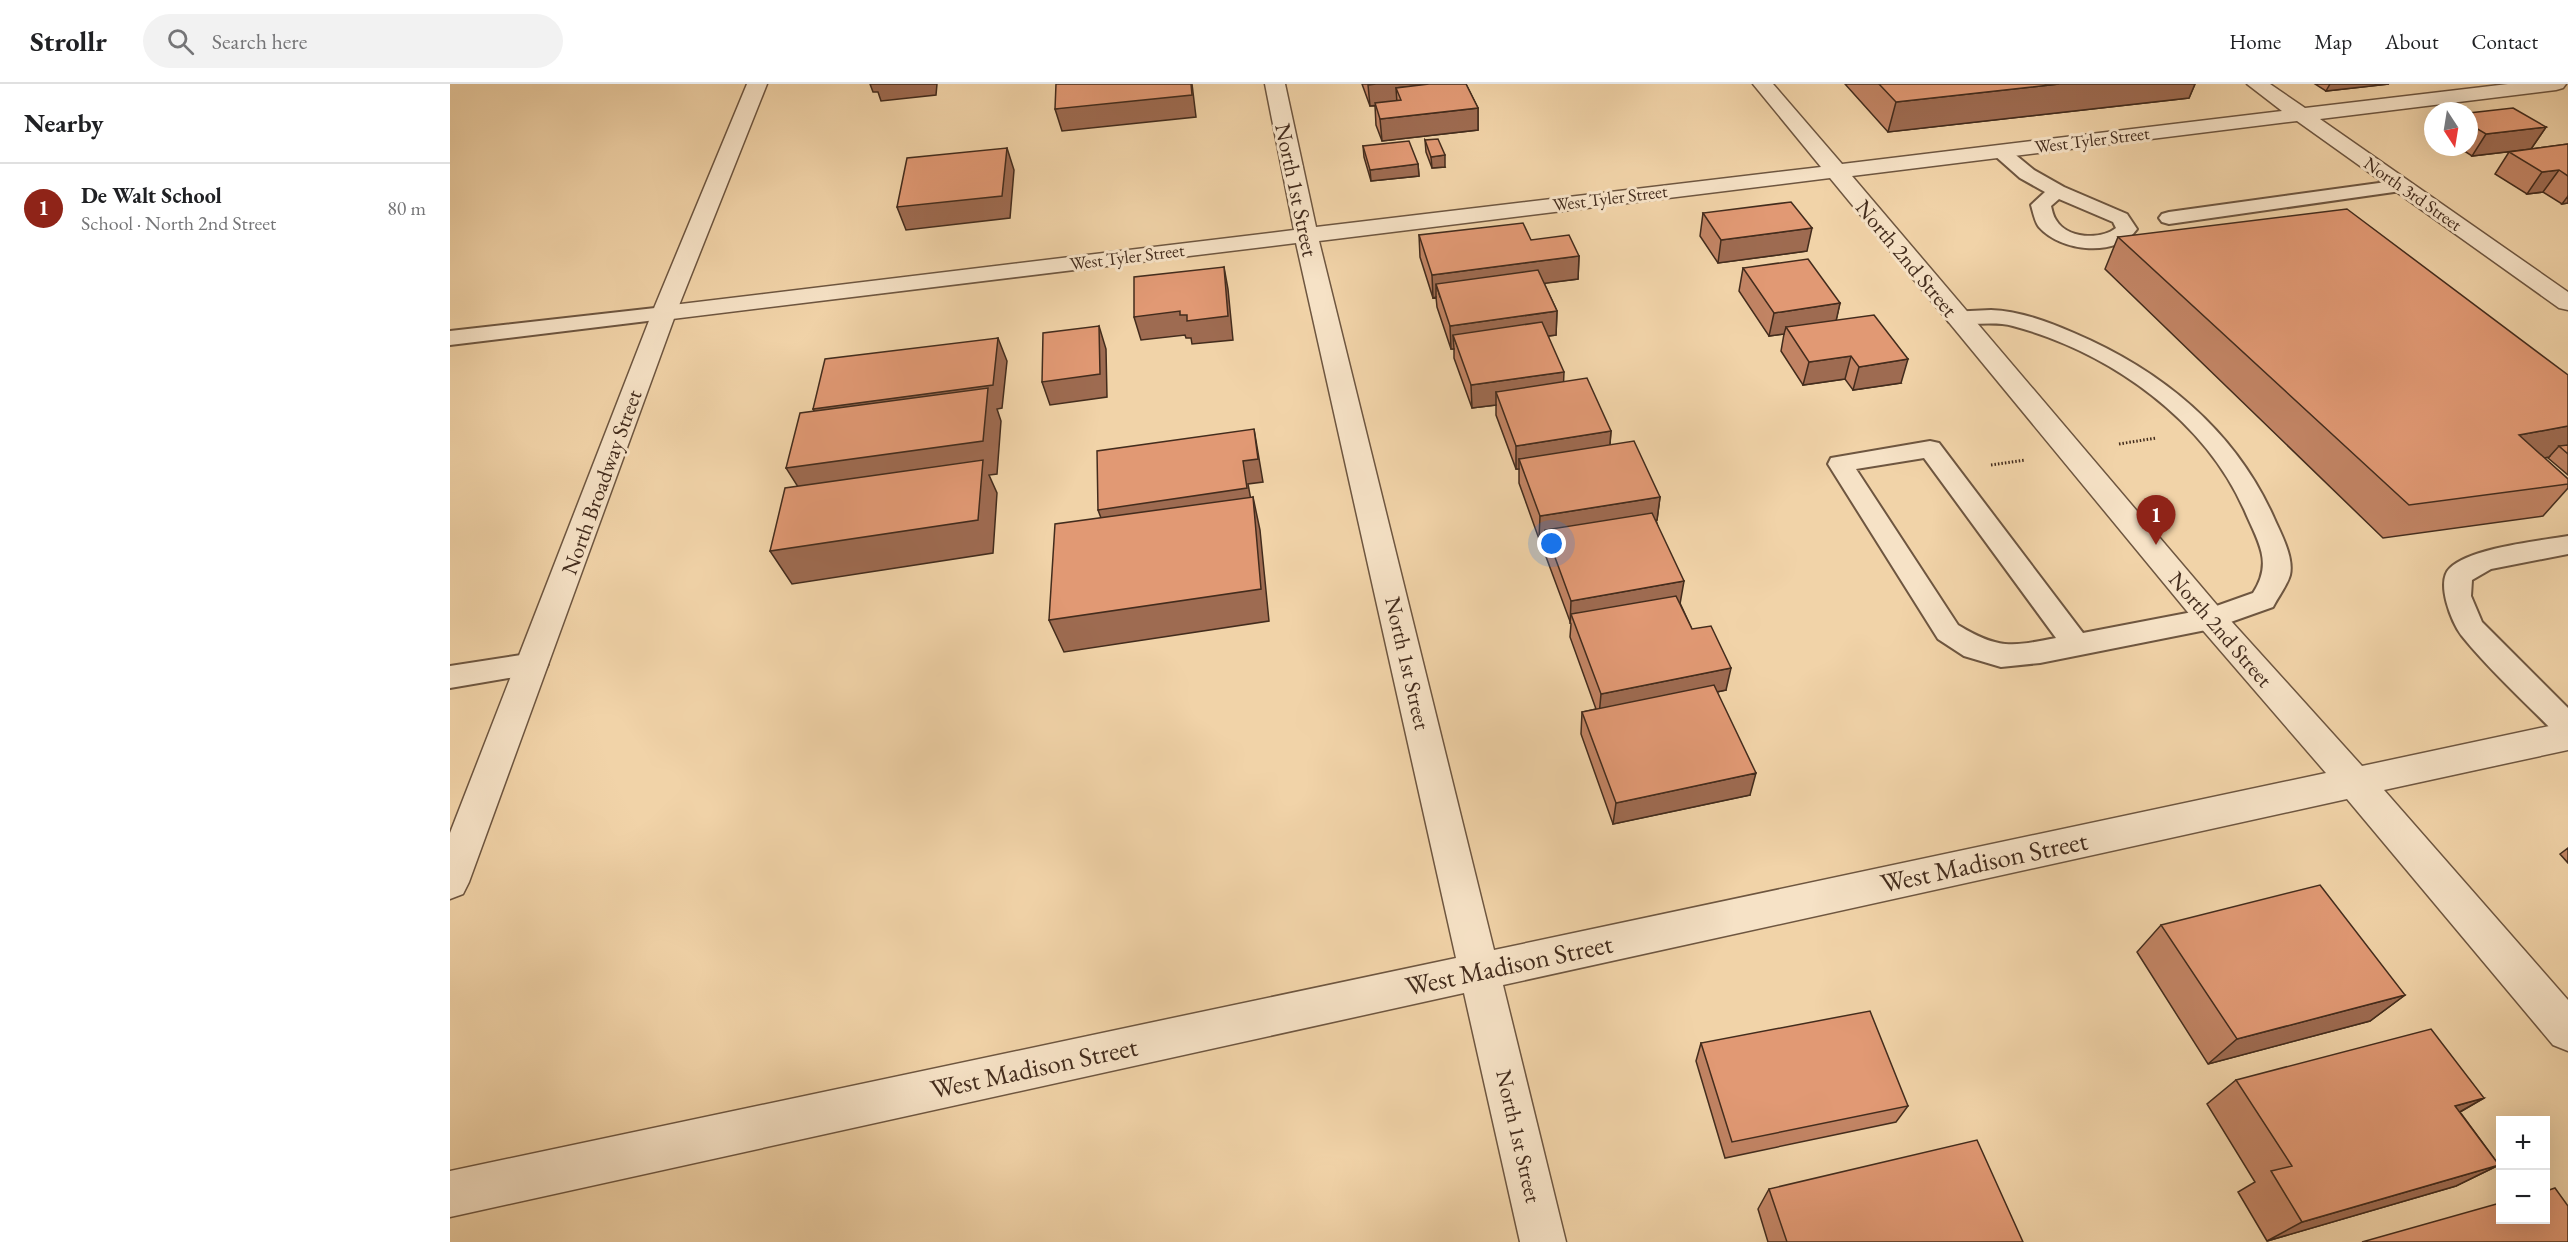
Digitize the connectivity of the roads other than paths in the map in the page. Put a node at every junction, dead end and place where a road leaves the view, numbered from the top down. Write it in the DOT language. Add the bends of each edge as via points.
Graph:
graph roads {
  1 [pos="757,84"];
  2 [pos="1275,84"];
  3 [pos="1763,84"];
  4 [pos="2257,84"];
  5 [pos="2556,84"];
  6 [pos="2301,115"];
  7 [pos="2000,151"];
  8 [pos="1834,171"];
  9 [pos="2401,186"];
  10 [pos="2057,191"];
  11 [pos="2169,218"];
  12 [pos="1306,235"];
  13 [pos="2568,303"];
  14 [pos="664,313"];
  15 [pos="1957,317"];
  16 [pos="450,339"];
  17 [pos="2568,545"];
  18 [pos="2211,619"];
  19 [pos="2076,645"];
  20 [pos="534,664"];
  21 [pos="450,677"];
  22 [pos="2568,727"];
  23 [pos="2568,736"];
  24 [pos="2355,782"];
  25 [pos="450,882"];
  26 [pos="1480,971"];
  27 [pos="2568,1031"];
  28 [pos="450,1194"];
  29 [pos="1543,1242"];
  1 -- 14 [label="street, North Broadway Street"];
  2 -- 12 [label="street, North 1st Street"];
  3 -- 8 [label="street, North 2nd Street"];
  4 -- 6 [label="street, North 3rd Street"];
  5 -- 6 [label="street, West Tyler Street"];
  6 -- 7 [label="street, West Tyler Street"];
  6 -- 9 [label="street, North 3rd Street"];
  7 -- 8 [label="street, West Tyler Street"];
  7 -- 10 [label="lane" via="2027,174"];
  8 -- 12 [label="street, West Tyler Street"];
  8 -- 15 [label="street, North 2nd Street"];
  9 -- 11 [label="lane"];
  9 -- 13 [label="street, North 3rd Street"];
  12 -- 14 [label="street, West Tyler Street"];
  12 -- 26 [label="street, North 1st Street"];
  14 -- 16 [label="lane"];
  14 -- 20 [label="street, North Broadway Street"];
  15 -- 18 [label="street, North 2nd Street"];
  15 -- 18 [label="lane" via="2003,317 2029,324 2123,365 2171,400 2223,451 2256,506 2270,539 2277,573 2263,600"];
  17 -- 22 [label="lane" via="2484,561 2459,575 2457,596 2471,628"];
  18 -- 19 [label="lane"];
  18 -- 24 [label="street, North 2nd Street"];
  19 -- 19 [label="lane" via="2001,656 1974,648 1948,632 1840,464 1930,450"];
  20 -- 21 [label="lane"];
  20 -- 25 [label="street, North Broadway Street"];
  23 -- 24 [label="street, West Madison Street"];
  24 -- 26 [label="street, West Madison Street"];
  24 -- 27 [label="street, North 2nd Street"];
  26 -- 28 [label="street, West Madison Street"];
  26 -- 29 [label="street, North 1st Street"];
}
